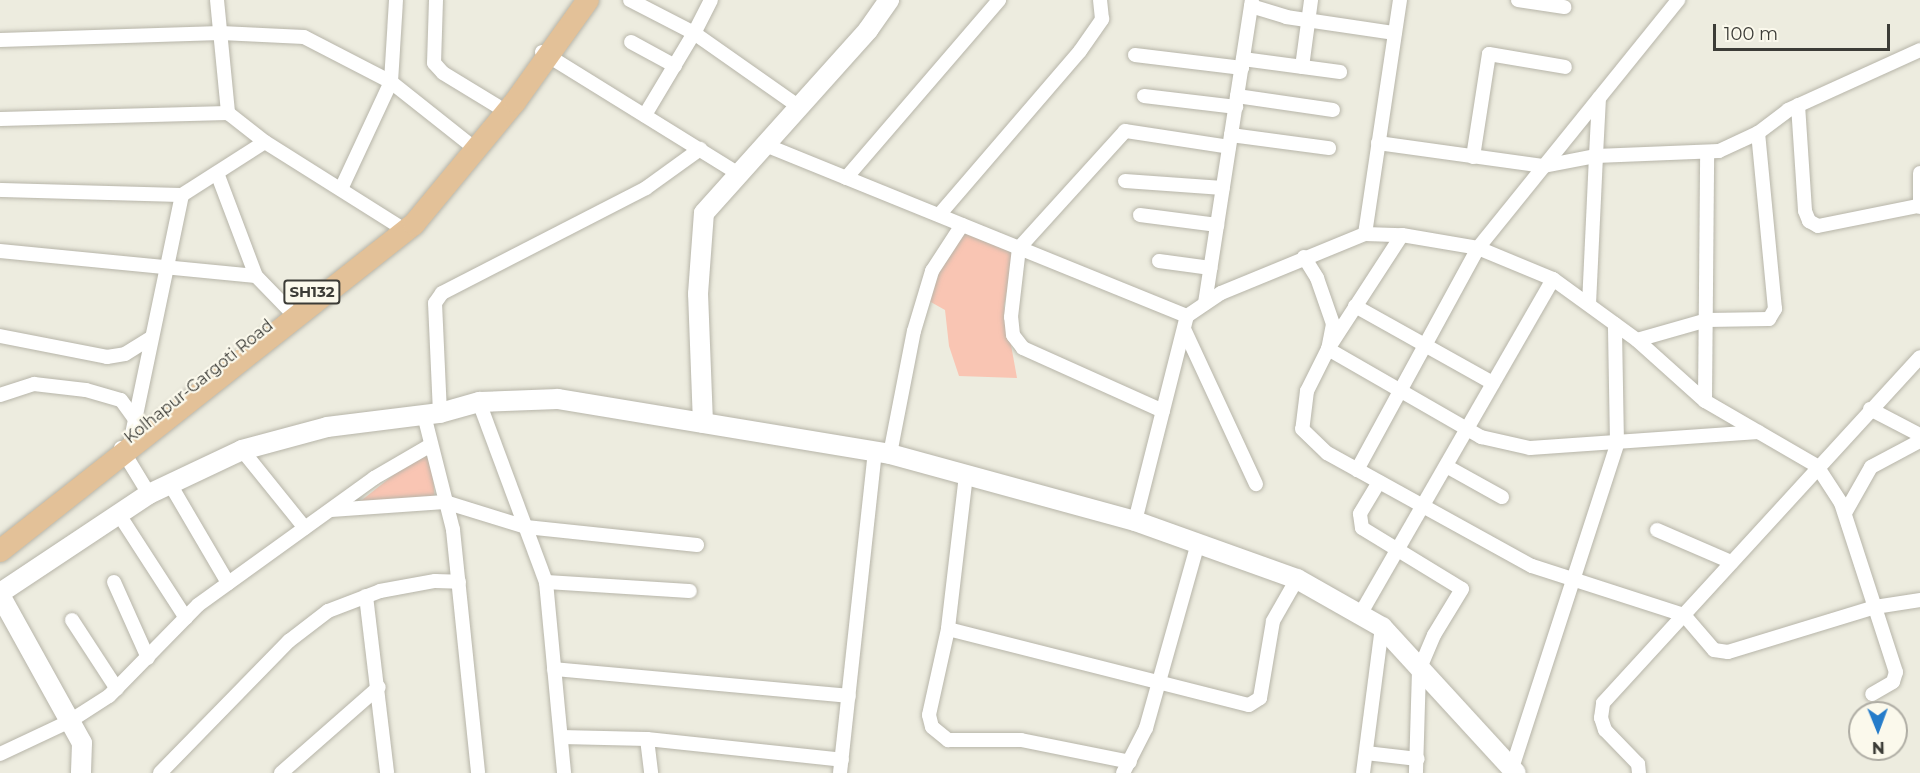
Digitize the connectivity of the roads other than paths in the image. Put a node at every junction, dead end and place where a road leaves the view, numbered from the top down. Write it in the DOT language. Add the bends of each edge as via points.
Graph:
graph roads {
  1 [pos="217,0"];
  2 [pos="396,0"];
  3 [pos="436,0"];
  4 [pos="574,0"];
  5 [pos="588,0"];
  6 [pos="630,0"];
  7 [pos="711,0"];
  8 [pos="888,0"];
  9 [pos="999,0"];
  10 [pos="1100,0"];
  11 [pos="1311,0"];
  12 [pos="1400,0"];
  13 [pos="1518,0"];
  14 [pos="1678,0"];
  15 [pos="1252,3"];
  16 [pos="1564,7"];
  17 [pos="1310,21"];
  18 [pos="221,33"];
  19 [pos="694,33"];
  20 [pos="1395,33"];
  21 [pos="0,40"];
  22 [pos="631,42"];
  23 [pos="1920,50"];
  24 [pos="544,53"];
  25 [pos="1135,55"];
  26 [pos="1242,64"];
  27 [pos="675,66"];
  28 [pos="1302,67"];
  29 [pos="1565,67"];
  30 [pos="1340,72"];
  31 [pos="391,82"];
  32 [pos="1144,96"];
  33 [pos="1599,98"];
  34 [pos="1236,102"];
  35 [pos="1798,105"];
  36 [pos="496,106"];
  37 [pos="798,106"];
  38 [pos="1333,110"];
  39 [pos="228,113"];
  40 [pos="645,115"];
  41 [pos="0,119"];
  42 [pos="1758,133"];
  43 [pos="1230,141"];
  44 [pos="265,142"];
  45 [pos="468,142"];
  46 [pos="1378,143"];
  47 [pos="764,144"];
  48 [pos="1329,148"];
  49 [pos="700,149"];
  50 [pos="1707,152"];
  51 [pos="1473,156"];
  52 [pos="1596,156"];
  53 [pos="1544,166"];
  54 [pos="1920,172"];
  55 [pos="217,173"];
  56 [pos="737,173"];
  57 [pos="846,178"];
  58 [pos="1125,181"];
  59 [pos="1223,188"];
  60 [pos="340,189"];
  61 [pos="0,190"];
  62 [pos="182,195"];
  63 [pos="1919,206"];
  64 [pos="939,215"];
  65 [pos="1140,215"];
  66 [pos="398,225"];
  67 [pos="962,225"];
  68 [pos="1217,225"];
  69 [pos="1365,234"];
  70 [pos="1402,235"];
  71 [pos="1020,248"];
  72 [pos="1478,248"];
  73 [pos="0,251"];
  74 [pos="1304,256"];
  75 [pos="1159,261"];
  76 [pos="168,268"];
  77 [pos="1211,268"];
  78 [pos="256,276"];
  79 [pos="1553,279"];
  80 [pos="1205,303"];
  81 [pos="1589,304"];
  82 [pos="1356,306"];
  83 [pos="288,310"];
  84 [pos="1707,320"];
  85 [pos="1185,323"];
  86 [pos="1615,324"];
  87 [pos="0,336"];
  88 [pos="151,338"];
  89 [pos="1637,340"];
  90 [pos="1425,345"];
  91 [pos="1328,349"];
  92 [pos="1918,361"];
  93 [pos="1493,383"];
  94 [pos="1401,388"];
  95 [pos="0,395"];
  96 [pos="479,402"];
  97 [pos="1705,402"];
  98 [pos="1870,409"];
  99 [pos="1163,411"];
  100 [pos="432,414"];
  101 [pos="703,423"];
  102 [pos="1467,428"];
  103 [pos="1758,432"];
  104 [pos="1920,435"];
  105 [pos="128,439"];
  106 [pos="1920,441"];
  107 [pos="1617,444"];
  108 [pos="430,445"];
  109 [pos="242,450"];
  110 [pos="883,453"];
  111 [pos="1446,466"];
  112 [pos="1817,466"];
  113 [pos="1357,470"];
  114 [pos="966,476"];
  115 [pos="1379,482"];
  116 [pos="170,484"];
  117 [pos="1256,484"];
  118 [pos="149,494"];
  119 [pos="1502,497"];
  120 [pos="445,502"];
  121 [pos="1422,507"];
  122 [pos="329,510"];
  123 [pos="118,513"];
  124 [pos="1845,513"];
  125 [pos="1135,520"];
  126 [pos="526,527"];
  127 [pos="304,528"];
  128 [pos="1657,530"];
  129 [pos="0,534"];
  130 [pos="1197,543"];
  131 [pos="697,545"];
  132 [pos="1398,549"];
  133 [pos="0,550"];
  134 [pos="1731,562"];
  135 [pos="1297,579"];
  136 [pos="114,582"];
  137 [pos="459,582"];
  138 [pos="546,582"];
  139 [pos="1573,582"];
  140 [pos="228,583"];
  141 [pos="690,591"];
  142 [pos="0,594"];
  143 [pos="366,596"];
  144 [pos="1920,600"];
  145 [pos="1875,607"];
  146 [pos="1361,612"];
  147 [pos="1684,615"];
  148 [pos="186,618"];
  149 [pos="72,620"];
  150 [pos="1382,627"];
  151 [pos="948,629"];
  152 [pos="148,658"];
  153 [pos="554,669"];
  154 [pos="1419,670"];
  155 [pos="1159,685"];
  156 [pos="379,687"];
  157 [pos="117,689"];
  158 [pos="1872,694"];
  159 [pos="849,696"];
  160 [pos="70,721"];
  161 [pos="561,737"];
  162 [pos="647,740"];
  163 [pos="1366,753"];
  164 [pos="0,754"];
  165 [pos="1417,766"];
  166 [pos="841,767"];
  167 [pos="1126,767"];
  168 [pos="1514,771"];
  169 [pos="81,773"];
  170 [pos="159,773"];
  171 [pos="281,773"];
  172 [pos="387,773"];
  173 [pos="478,773"];
  174 [pos="564,773"];
  175 [pos="651,773"];
  176 [pos="1363,773"];
  177 [pos="1639,773"];
  1 -- 18 [label="street"];
  2 -- 31 [label="street"];
  3 -- 36 [label="street" via="434,63 442,74"];
  4 -- 24 [label="main road, Kolhapur-Gargoti Road / SH132"];
  5 -- 24 [label="main road"];
  6 -- 19 [label="street"];
  7 -- 19 [label="street"];
  8 -- 37 [label="main road" via="868,30"];
  9 -- 57 [label="street"];
  10 -- 64 [label="street" via="1102,19 1080,51"];
  11 -- 17 [label="street"];
  12 -- 20 [label="street"];
  13 -- 16 [label="street"];
  14 -- 33 [label="street"];
  15 -- 17 [label="street"];
  15 -- 26 [label="street"];
  17 -- 20 [label="street"];
  17 -- 28 [label="street"];
  18 -- 21 [label="street"];
  18 -- 31 [label="street" via="304,37"];
  18 -- 39 [label="street"];
  19 -- 27 [label="street"];
  19 -- 37 [label="street"];
  20 -- 46 [label="street"];
  22 -- 27 [label="street"];
  23 -- 35 [label="street"];
  24 -- 36 [label="main road, Kolhapur-Gargoti Road / SH132"];
  24 -- 40 [label="street"];
  24 -- 105 [label="main road" via="460,172 414,224"];
  25 -- 26 [label="street"];
  26 -- 28 [label="street"];
  26 -- 34 [label="street"];
  27 -- 40 [label="street"];
  28 -- 30 [label="street"];
  29 -- 51 [label="street" via="1489,54"];
  31 -- 45 [label="street"];
  31 -- 60 [label="street"];
  32 -- 34 [label="street"];
  33 -- 52 [label="street"];
  33 -- 53 [label="street"];
  34 -- 38 [label="street"];
  34 -- 43 [label="street"];
  35 -- 42 [label="street"];
  35 -- 63 [label="street" via="1805,211 1809,221 1818,226"];
  36 -- 45 [label="main road, Kolhapur-Gargoti Road / SH132"];
  37 -- 47 [label="main road"];
  39 -- 41 [label="street"];
  39 -- 44 [label="street"];
  40 -- 49 [label="street"];
  42 -- 50 [label="street" via="1719,151"];
  42 -- 84 [label="street" via="1775,309 1769,319 1758,322"];
  43 -- 48 [label="street"];
  43 -- 59 [label="street"];
  43 -- 71 [label="street" via="1125,131"];
  44 -- 55 [label="street"];
  44 -- 60 [label="street"];
  45 -- 66 [label="main road, Kolhapur-Gargoti Road / SH132"];
  46 -- 51 [label="street"];
  46 -- 69 [label="street"];
  47 -- 56 [label="main road"];
  47 -- 57 [label="street"];
  49 -- 56 [label="street"];
  49 -- 100 [label="street" via="646,188 442,293 435,303"];
  50 -- 52 [label="street"];
  50 -- 84 [label="street"];
  51 -- 53 [label="street"];
  52 -- 53 [label="street"];
  52 -- 81 [label="street"];
  53 -- 72 [label="street"];
  54 -- 63 [label="street"];
  55 -- 62 [label="street"];
  55 -- 78 [label="street"];
  56 -- 101 [label="main road" via="704,213 700,235"];
  57 -- 64 [label="street"];
  58 -- 59 [label="street"];
  59 -- 68 [label="street"];
  60 -- 66 [label="street"];
  61 -- 62 [label="street"];
  62 -- 76 [label="street"];
  64 -- 67 [label="street"];
  65 -- 68 [label="street"];
  66 -- 83 [label="main road, Kolhapur-Gargoti Road / SH132"];
  67 -- 71 [label="street"];
  67 -- 110 [label="street" via="932,271"];
  68 -- 77 [label="street"];
  69 -- 70 [label="street"];
  69 -- 74 [label="street"];
  70 -- 72 [label="street"];
  70 -- 82 [label="street"];
  71 -- 85 [label="street"];
  71 -- 99 [label="street" via="1011,317 1013,335 1023,348"];
  72 -- 79 [label="street"];
  72 -- 90 [label="street"];
  73 -- 76 [label="street"];
  74 -- 80 [label="street"];
  74 -- 91 [label="street" via="1317,278 1333,324"];
  75 -- 77 [label="street"];
  76 -- 78 [label="street"];
  76 -- 88 [label="street"];
  77 -- 80 [label="street"];
  78 -- 83 [label="street"];
  79 -- 81 [label="street"];
  79 -- 93 [label="street"];
  80 -- 85 [label="street"];
  81 -- 86 [label="street"];
  82 -- 90 [label="street"];
  82 -- 91 [label="street"];
  83 -- 105 [label="main road, Kolhapur-Gargoti Road / SH132"];
  84 -- 89 [label="street"];
  84 -- 97 [label="street"];
  85 -- 99 [label="street"];
  85 -- 117 [label="street"];
  86 -- 89 [label="street"];
  86 -- 107 [label="street"];
  87 -- 88 [label="street" via="107,357 124,354"];
  88 -- 105 [label="street"];
  89 -- 97 [label="street"];
  90 -- 93 [label="street"];
  90 -- 94 [label="street"];
  91 -- 94 [label="street"];
  91 -- 113 [label="street" via="1307,391 1302,429 1327,453"];
  92 -- 98 [label="street"];
  93 -- 102 [label="street"];
  94 -- 102 [label="street"];
  94 -- 113 [label="street"];
  95 -- 105 [label="street" via="34,384 86,390 121,400"];
  96 -- 100 [label="main road"];
  96 -- 101 [label="main road" via="558,399"];
  96 -- 126 [label="street"];
  97 -- 103 [label="street"];
  98 -- 104 [label="street"];
  98 -- 112 [label="street"];
  99 -- 125 [label="street"];
  100 -- 108 [label="street"];
  100 -- 109 [label="main road" via="327,427"];
  101 -- 110 [label="main road"];
  102 -- 107 [label="street" via="1481,436 1530,448"];
  102 -- 111 [label="street"];
  103 -- 107 [label="street"];
  103 -- 112 [label="street"];
  105 -- 118 [label="street"];
  105 -- 129 [label="main road, Kolhapur-Gargoti Road / SH132"];
  105 -- 133 [label="main road"];
  106 -- 124 [label="street" via="1871,466"];
  107 -- 139 [label="street"];
  108 -- 120 [label="street"];
  108 -- 122 [label="street"];
  109 -- 116 [label="main road"];
  109 -- 127 [label="street"];
  110 -- 114 [label="main road"];
  110 -- 159 [label="street"];
  111 -- 119 [label="street"];
  111 -- 121 [label="street"];
  112 -- 124 [label="street" via="1835,490"];
  112 -- 134 [label="street"];
  113 -- 115 [label="street"];
  114 -- 125 [label="main road"];
  114 -- 151 [label="street"];
  115 -- 121 [label="street"];
  115 -- 132 [label="street" via="1360,514 1362,528"];
  116 -- 118 [label="main road"];
  116 -- 140 [label="street"];
  118 -- 123 [label="main road"];
  120 -- 122 [label="street"];
  120 -- 126 [label="street"];
  120 -- 137 [label="street"];
  121 -- 132 [label="street"];
  121 -- 139 [label="street" via="1532,566"];
  122 -- 127 [label="street"];
  123 -- 142 [label="main road"];
  123 -- 148 [label="street"];
  124 -- 145 [label="street"];
  125 -- 130 [label="main road"];
  126 -- 131 [label="street"];
  126 -- 138 [label="street"];
  127 -- 140 [label="street"];
  128 -- 134 [label="street"];
  130 -- 135 [label="main road"];
  130 -- 155 [label="street"];
  132 -- 146 [label="street"];
  132 -- 154 [label="street" via="1462,589 1434,635"];
  134 -- 147 [label="street"];
  135 -- 146 [label="main road"];
  135 -- 155 [label="street" via="1273,621 1260,698 1249,705"];
  136 -- 152 [label="street"];
  137 -- 143 [label="street" via="435,581"];
  137 -- 173 [label="street"];
  138 -- 141 [label="street"];
  138 -- 153 [label="street"];
  139 -- 147 [label="street"];
  139 -- 168 [label="street"];
  140 -- 148 [label="street"];
  142 -- 160 [label="main road"];
  143 -- 156 [label="street"];
  143 -- 170 [label="street" via="328,611 289,641"];
  144 -- 145 [label="street"];
  145 -- 147 [label="street" via="1728,652 1714,650"];
  145 -- 158 [label="street" via="1896,672 1893,682"];
  146 -- 150 [label="main road"];
  147 -- 177 [label="street" via="1603,703 1601,718 1605,730 1638,764"];
  148 -- 152 [label="street"];
  149 -- 157 [label="street"];
  150 -- 154 [label="main road"];
  150 -- 163 [label="street"];
  151 -- 155 [label="street" via="1084,661"];
  151 -- 167 [label="street" via="928,715 939,735 948,740 1021,740"];
  152 -- 157 [label="street"];
  153 -- 159 [label="street"];
  153 -- 161 [label="street"];
  154 -- 165 [label="street"];
  154 -- 168 [label="main road"];
  155 -- 167 [label="street"];
  156 -- 171 [label="street"];
  156 -- 172 [label="street"];
  157 -- 160 [label="street"];
  159 -- 166 [label="street"];
  160 -- 164 [label="street"];
  160 -- 169 [label="main road" via="82,743"];
  161 -- 162 [label="street"];
  161 -- 174 [label="street"];
  162 -- 166 [label="street"];
  162 -- 175 [label="street"];
  163 -- 165 [label="street"];
  163 -- 176 [label="street"];
}
